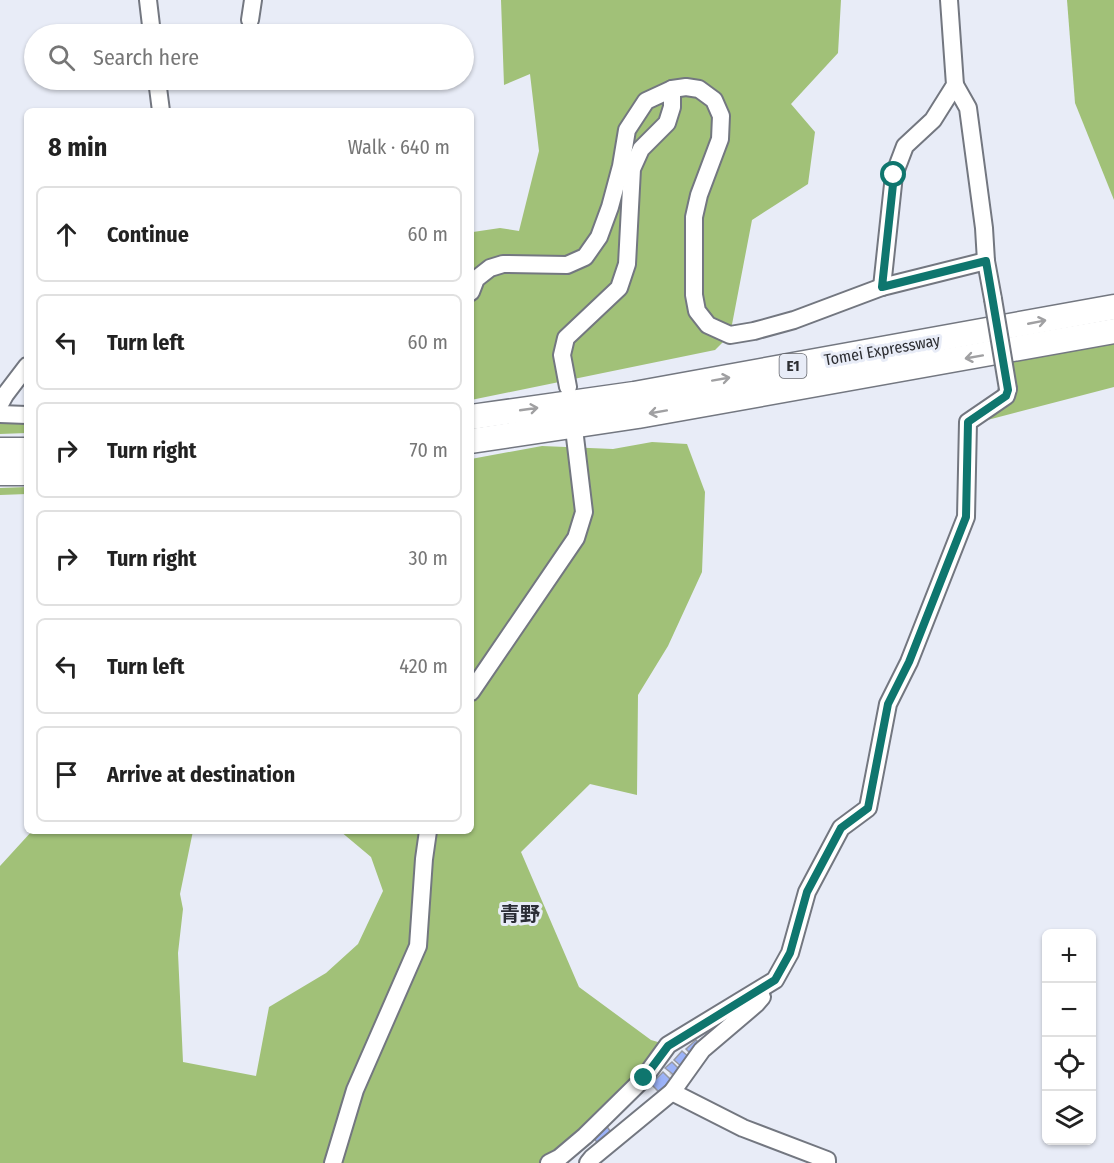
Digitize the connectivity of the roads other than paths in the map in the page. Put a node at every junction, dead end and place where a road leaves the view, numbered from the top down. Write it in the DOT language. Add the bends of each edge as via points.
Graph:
graph roads {
  1 [pos="148,0"];
  2 [pos="253,0"];
  3 [pos="949,0"];
  4 [pos="249,21"];
  5 [pos="151,24"];
  6 [pos="955,85"];
  7 [pos="672,89"];
  8 [pos="158,90"];
  9 [pos="161,108"];
  10 [pos="986,261"];
  11 [pos="474,284"];
  12 [pos="882,287"];
  13 [pos="1114,307"];
  14 [pos="1114,331"];
  15 [pos="24,370"];
  16 [pos="568,387"];
  17 [pos="0,404"];
  18 [pos="0,414"];
  19 [pos="24,415"];
  20 [pos="474,417"];
  21 [pos="575,437"];
  22 [pos="474,441"];
  23 [pos="0,450"];
  24 [pos="24,450"];
  25 [pos="0,473"];
  26 [pos="24,473"];
  27 [pos="474,688"];
  28 [pos="428,834"];
  29 [pos="775,980"];
  30 [pos="672,1092"];
  31 [pos="333,1163"];
  32 [pos="549,1163"];
  33 [pos="588,1163"];
  34 [pos="827,1163"];
  1 -- 5 [label="street"];
  2 -- 4 [label="street"];
  3 -- 6 [label="street"];
  6 -- 10 [label="street" via="968,108"];
  6 -- 12 [label="street" via="933,120 905,146 894,175"];
  7 -- 11 [label="street" via="646,100 627,130 610,207 599,237 585,256 567,265 503,264 490,268"];
  7 -- 12 [label="street" via="699,89 714,100 721,116 720,139 694,217 694,295 697,311 708,325 730,335 754,331"];
  7 -- 16 [label="street" via="667,123 641,149 632,169 627,264 619,288 566,338 562,355"];
  8 -- 9 [label="street"];
  10 -- 12 [label="street"];
  10 -- 29 [label="street, bridge" via="1008,390 1006,396 968,422 966,517 909,662 888,704 868,808 841,828 807,892 790,953"];
  20 -- 13 [label="highway, Tomei Expressway / E1, one-way" via="634,394"];
  14 -- 22 [label="highway, Tomei Expressway / E1, one-way" via="638,416"];
  15 -- 17 [label="street"];
  18 -- 19 [label="street"];
  21 -- 27 [label="street" via="584,512 576,538"];
  23 -- 24 [label="highway"];
  25 -- 26 [label="highway"];
  28 -- 31 [label="street" via="418,946 355,1090"];
  29 -- 30 [label="street" via="756,1004 702,1050"];
  29 -- 32 [label="street" via="668,1046 644,1078 585,1136"];
  30 -- 33 [label="street"];
  30 -- 34 [label="street" via="743,1128"];
}
